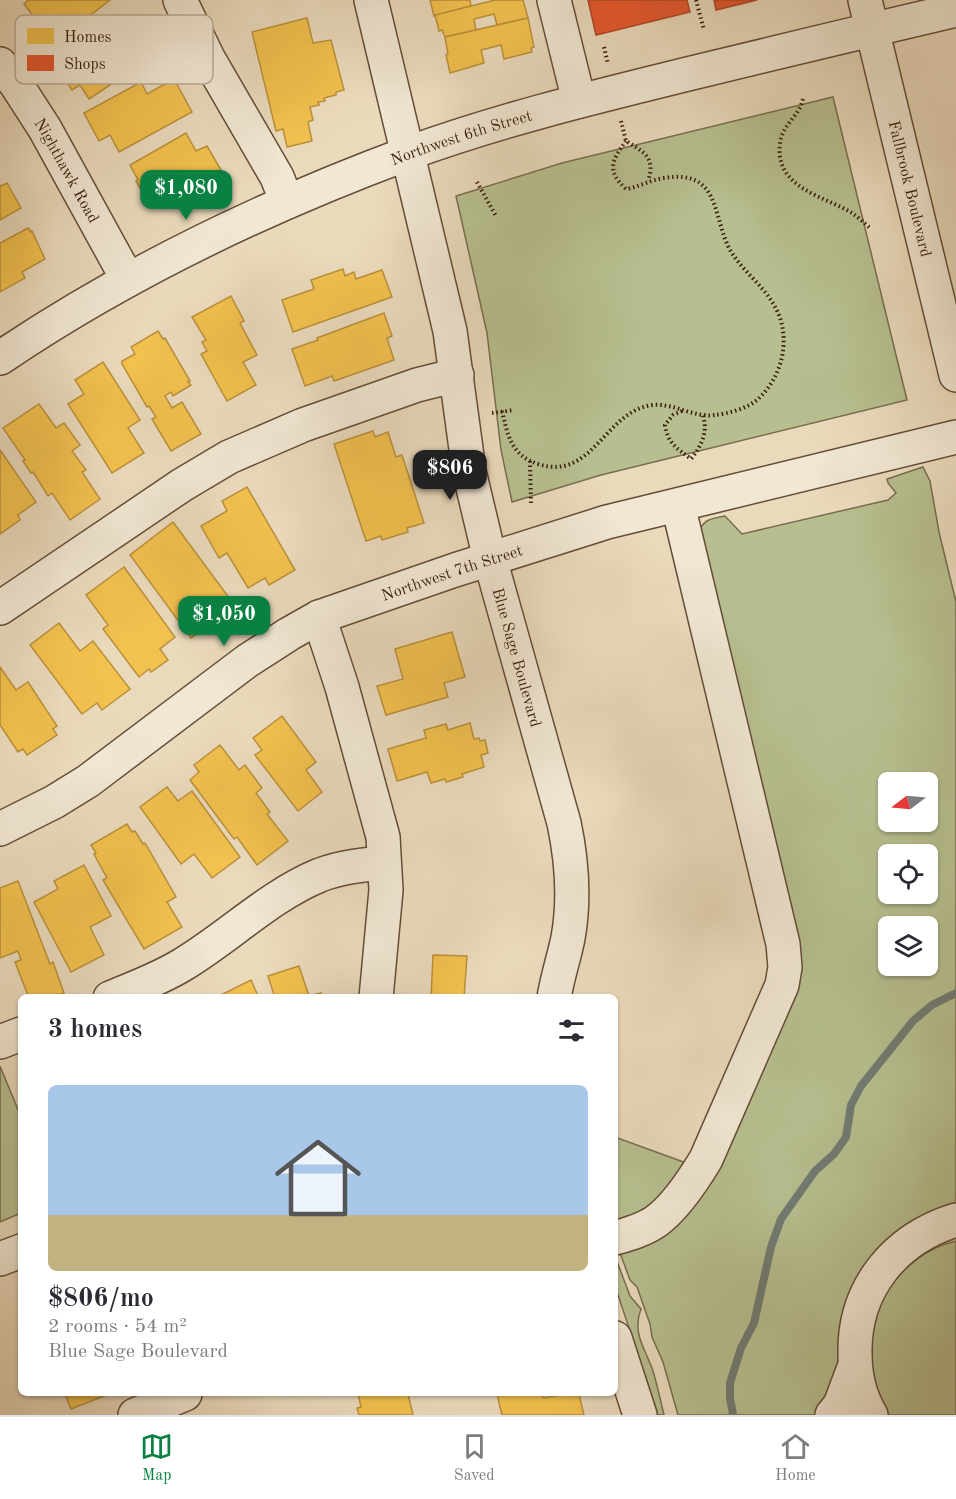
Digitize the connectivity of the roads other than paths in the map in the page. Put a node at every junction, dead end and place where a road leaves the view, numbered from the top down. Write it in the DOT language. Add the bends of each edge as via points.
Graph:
graph roads {
  1 [pos="180,0"];
  2 [pos="371,0"];
  3 [pos="554,0"];
  4 [pos="956,9"];
  5 [pos="187,15"];
  6 [pos="869,15"];
  7 [pos="0,64"];
  8 [pos="213,67"];
  9 [pos="15,83"];
  10 [pos="16,84"];
  11 [pos="579,101"];
  12 [pos="408,153"];
  13 [pos="287,202"];
  14 [pos="128,280"];
  15 [pos="0,358"];
  16 [pos="457,375"];
  17 [pos="956,375"];
  18 [pos="956,437"];
  19 [pos="678,505"];
  20 [pos="490,559"];
  21 [pos="0,608"];
  22 [pos="319,617"];
  23 [pos="0,829"];
  24 [pos="383,863"];
  25 [pos="120,994"];
  26 [pos="376,994"];
  27 [pos="555,994"];
  28 [pos="18,1035"];
  29 [pos="0,1042"];
  30 [pos="956,1220"];
  31 [pos="618,1237"];
  32 [pos="18,1252"];
  33 [pos="0,1259"];
  34 [pos="618,1347"];
  35 [pos="855,1365"];
  36 [pos="180,1396"];
  37 [pos="135,1415"];
  38 [pos="640,1415"];
  39 [pos="832,1415"];
  40 [pos="871,1415"];
  1 -- 5 [label="street"];
  2 -- 12 [label="street, Blue Sage Boulevard"];
  3 -- 11 [label="street"];
  4 -- 6 [label="street, Northwest 6th Street"];
  6 -- 11 [label="street, Northwest 6th Street"];
  6 -- 17 [label="street, Fallbrook Boulevard"];
  7 -- 9 [label="street, Nighthawk Road"];
  8 -- 13 [label="street" via="277,177"];
  10 -- 14 [label="street, Nighthawk Road"];
  11 -- 12 [label="street, Northwest 6th Street"];
  12 -- 13 [label="street, Northwest 6th Street"];
  12 -- 16 [label="street, Blue Sage Boulevard"];
  13 -- 14 [label="street, Northwest 6th Street"];
  14 -- 15 [label="street, Northwest 6th Street"];
  16 -- 20 [label="street, Blue Sage Boulevard" via="469,471"];
  16 -- 21 [label="street" via="303,425 229,458 182,485"];
  18 -- 19 [label="street, Northwest 7th Street"];
  19 -- 20 [label="street, Northwest 7th Street" via="607,522"];
  19 -- 31 [label="street" via="783,944 785,967 782,985 692,1184 657,1221"];
  20 -- 22 [label="street, Northwest 7th Street"];
  20 -- 27 [label="street, Blue Sage Boulevard" via="564,823 573,873 572,912"];
  22 -- 23 [label="street, Northwest 7th Street" via="247,661 88,781"];
  22 -- 24 [label="street" via="383,837"];
  24 -- 25 [label="street" via="340,869 298,886 181,966"];
  24 -- 26 [label="street" via="386,890"];
  28 -- 29 [label="street"];
  30 -- 35 [label="street" via="917,1237 880,1271 859,1316"];
  32 -- 33 [label="street"];
  34 -- 38 [label="street"];
  35 -- 39 [label="street" via="840,1405"];
  35 -- 40 [label="street"];
  36 -- 37 [label="street"];
}
